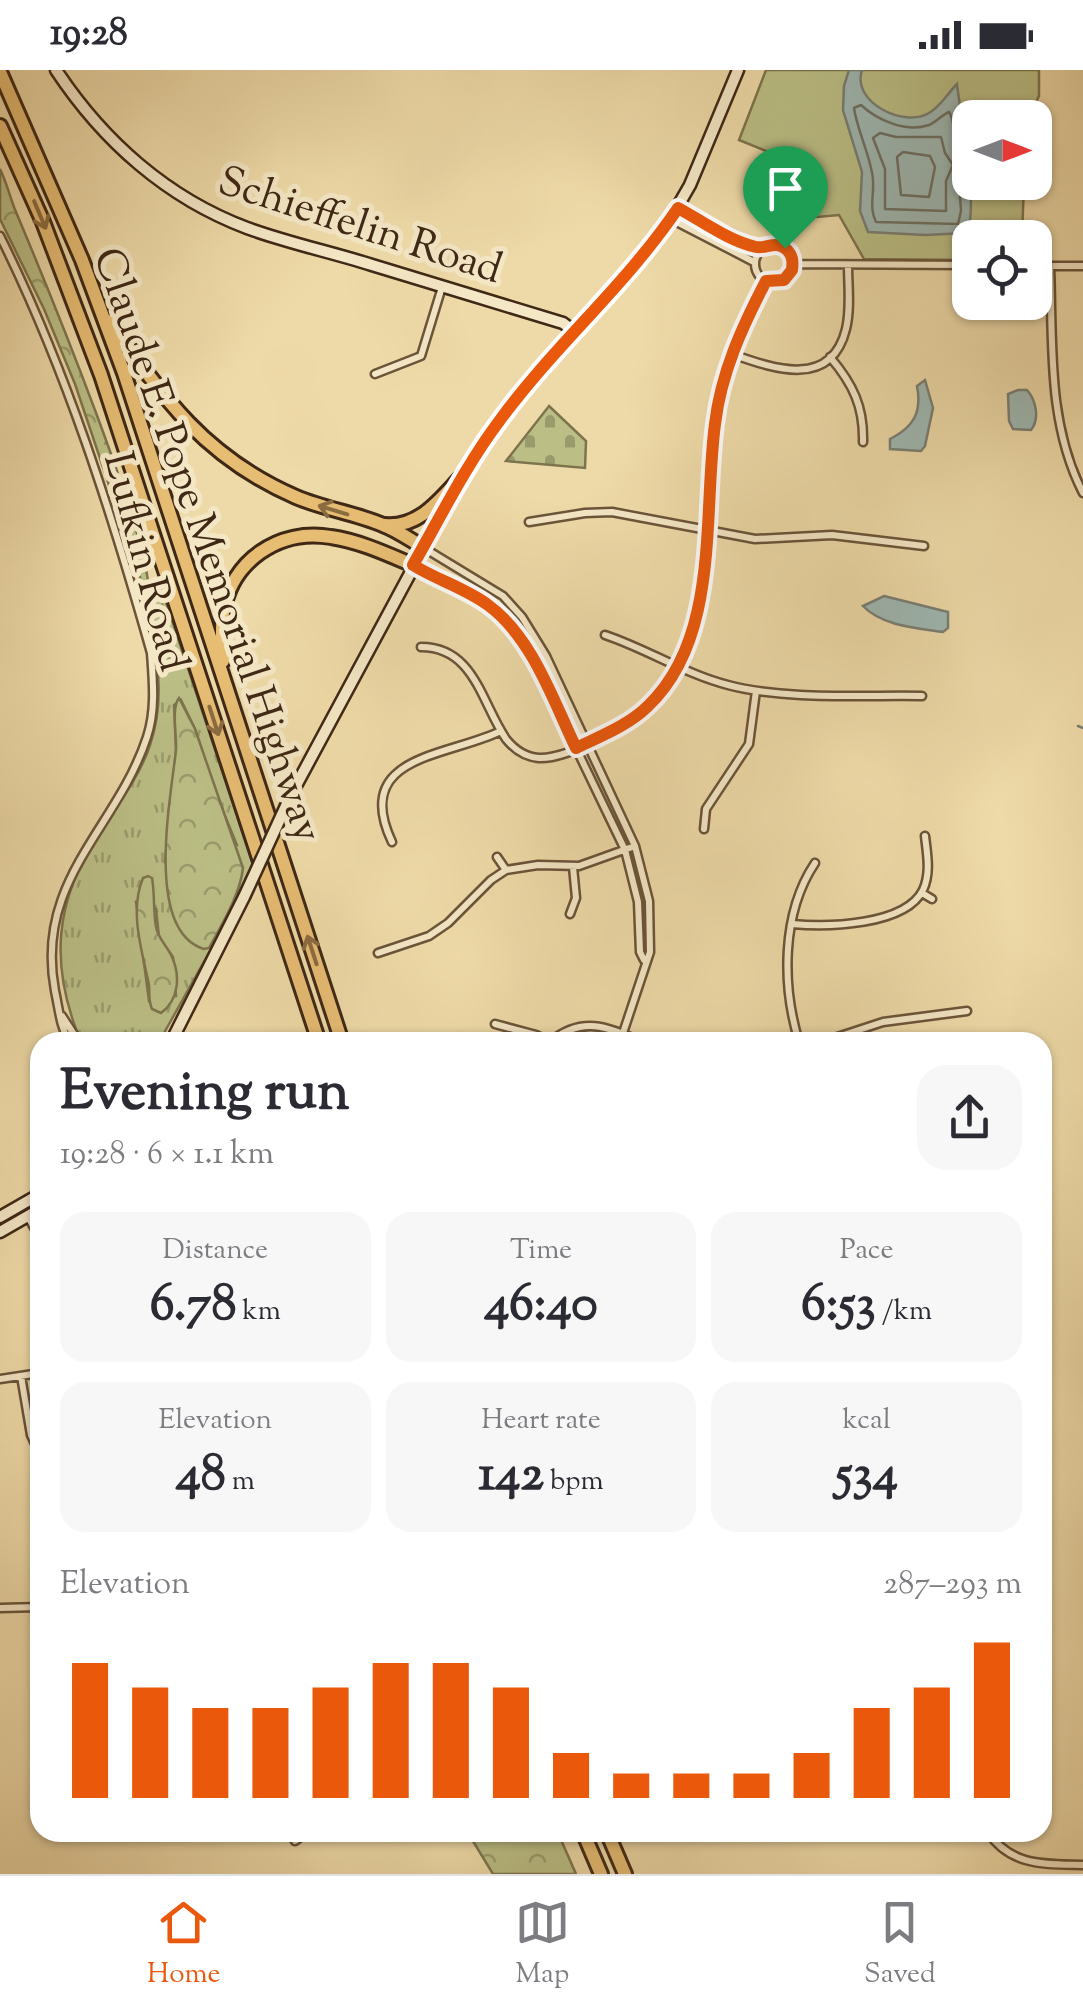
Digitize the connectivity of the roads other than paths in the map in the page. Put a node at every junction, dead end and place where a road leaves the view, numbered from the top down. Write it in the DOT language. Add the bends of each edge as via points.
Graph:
graph roads {
  1 [pos="56,70"];
  2 [pos="738,70"];
  3 [pos="0,72"];
  4 [pos="0,126"];
  5 [pos="674,213"];
  6 [pos="0,236"];
  7 [pos="762,248"];
  8 [pos="754,262"];
  9 [pos="793,264"];
  10 [pos="848,265"];
  11 [pos="952,265"];
  12 [pos="1052,266"];
  13 [pos="1083,266"];
  14 [pos="766,281"];
  15 [pos="442,287"];
  16 [pos="98,302"];
  17 [pos="1052,315"];
  18 [pos="575,332"];
  19 [pos="732,354"];
  20 [pos="830,358"];
  21 [pos="376,374"];
  22 [pos="863,442"];
  23 [pos="463,474"];
  24 [pos="1083,493"];
  25 [pos="529,522"];
  26 [pos="382,524"];
  27 [pos="706,530"];
  28 [pos="924,546"];
  29 [pos="423,547"];
  30 [pos="413,565"];
  31 [pos="606,635"];
  32 [pos="420,646"];
  33 [pos="678,666"];
  34 [pos="223,674"];
  35 [pos="756,691"];
  36 [pos="922,696"];
  37 [pos="500,731"];
  38 [pos="586,743"];
  39 [pos="576,748"];
  40 [pos="704,829"];
  41 [pos="924,836"];
  42 [pos="392,842"];
  43 [pos="635,846"];
  44 [pos="625,850"];
  45 [pos="497,857"];
  46 [pos="814,864"];
  47 [pos="573,866"];
  48 [pos="506,870"];
  49 [pos="922,892"];
  50 [pos="932,899"];
  51 [pos="570,914"];
  52 [pos="792,924"];
  53 [pos="378,953"];
  54 [pos="645,962"];
  55 [pos="967,1012"];
  56 [pos="61,1014"];
  57 [pos="309,1014"];
  58 [pos="496,1024"];
  59 [pos="63,1032"];
  60 [pos="73,1032"];
  61 [pos="176,1032"];
  62 [pos="310,1032"];
  63 [pos="315,1032"];
  64 [pos="339,1032"];
  65 [pos="525,1032"];
  66 [pos="565,1032"];
  67 [pos="612,1032"];
  68 [pos="624,1032"];
  69 [pos="796,1032"];
  70 [pos="852,1032"];
  71 [pos="30,1200"];
  72 [pos="28,1217"];
  73 [pos="0,1218"];
  74 [pos="30,1220"];
  75 [pos="0,1232"];
  76 [pos="30,1374"];
  77 [pos="20,1376"];
  78 [pos="0,1378"];
  79 [pos="30,1415"];
  80 [pos="0,1608"];
  81 [pos="30,1608"];
  82 [pos="587,1842"];
  83 [pos="611,1842"];
  84 [pos="996,1842"];
  85 [pos="1083,1865"];
  86 [pos="601,1874"];
  87 [pos="624,1874"];
  1 -- 15 [label="main road, Schieffelin Road" via="104,132 196,205 248,228"];
  2 -- 5 [label="main road"];
  3 -- 16 [label="highway, Claude E. Pope Memorial Highway"];
  4 -- 57 [label="highway, Claude E. Pope Memorial Highway, one-way" via="101,375"];
  5 -- 7 [label="street"];
  5 -- 8 [label="street"];
  5 -- 18 [label="main road"];
  6 -- 56 [label="street, Lufkin Road" via="86,442 151,653 154,686 147,737 61,898 53,964"];
  7 -- 8 [label="street"];
  7 -- 9 [label="street" via="785,248"];
  8 -- 14 [label="street"];
  9 -- 10 [label="street"];
  9 -- 14 [label="street" via="784,280"];
  10 -- 11 [label="street"];
  10 -- 20 [label="street" via="846,330"];
  12 -- 13 [label="street"];
  14 -- 19 [label="street"];
  15 -- 18 [label="main road, Schieffelin Road"];
  15 -- 21 [label="street" via="420,356"];
  26 -- 16 [label="highway, one-way" via="276,488 218,450 155,387"];
  16 -- 34 [label="highway, Claude E. Pope Memorial Highway"];
  17 -- 24 [label="street" via="1056,412"];
  18 -- 23 [label="main road"];
  19 -- 20 [label="street" via="790,372"];
  19 -- 27 [label="street" via="715,422"];
  20 -- 22 [label="street" via="858,398"];
  23 -- 26 [label="highway" via="425,514 398,526"];
  23 -- 29 [label="main road"];
  25 -- 27 [label="street" via="612,512"];
  26 -- 29 [label="highway"];
  27 -- 28 [label="street" via="755,539 832,536"];
  27 -- 33 [label="street" via="698,612"];
  29 -- 30 [label="main road"];
  29 -- 38 [label="street" via="503,596 522,616"];
  30 -- 34 [label="highway" via="333,537 302,535 271,544 230,588 223,611"];
  30 -- 39 [label="street" via="505,619"];
  30 -- 61 [label="main road, bridge"];
  31 -- 33 [label="street"];
  32 -- 37 [label="street" via="444,648 458,659"];
  33 -- 35 [label="street"];
  33 -- 38 [label="street" via="648,706"];
  64 -- 34 [label="highway, Claude E. Pope Memorial Highway, one-way"];
  35 -- 36 [label="street"];
  35 -- 40 [label="street" via="749,744 706,809"];
  37 -- 39 [label="street" via="532,757"];
  37 -- 42 [label="street" via="414,760 394,774 381,812"];
  38 -- 39 [label="street"];
  38 -- 43 [label="street"];
  39 -- 44 [label="street"];
  41 -- 49 [label="street"];
  43 -- 44 [label="street"];
  43 -- 54 [label="street" via="649,901"];
  44 -- 47 [label="street"];
  44 -- 54 [label="street"];
  45 -- 48 [label="street"];
  46 -- 52 [label="street" via="798,893"];
  47 -- 48 [label="street"];
  47 -- 51 [label="street"];
  48 -- 53 [label="street" via="437,930"];
  49 -- 50 [label="street"];
  49 -- 52 [label="street" via="905,908 872,918"];
  52 -- 69 [label="street" via="786,992"];
  54 -- 68 [label="street"];
  55 -- 70 [label="street"];
  56 -- 59 [label="street, Lufkin Road"];
  56 -- 60 [label="street, Lufkin Road"];
  57 -- 62 [label="highway"];
  57 -- 63 [label="highway, Claude E. Pope Memorial Highway"];
  58 -- 65 [label="street"];
  66 -- 67 [label="street" via="582,1025"];
  71 -- 73 [label="main road"];
  72 -- 74 [label="street"];
  72 -- 75 [label="main road"];
  76 -- 77 [label="street"];
  77 -- 78 [label="street"];
  77 -- 79 [label="street"];
  80 -- 81 [label="street"];
  82 -- 86 [label="highway"];
  83 -- 87 [label="highway"];
  84 -- 85 [label="street" via="1024,1861"];
}
